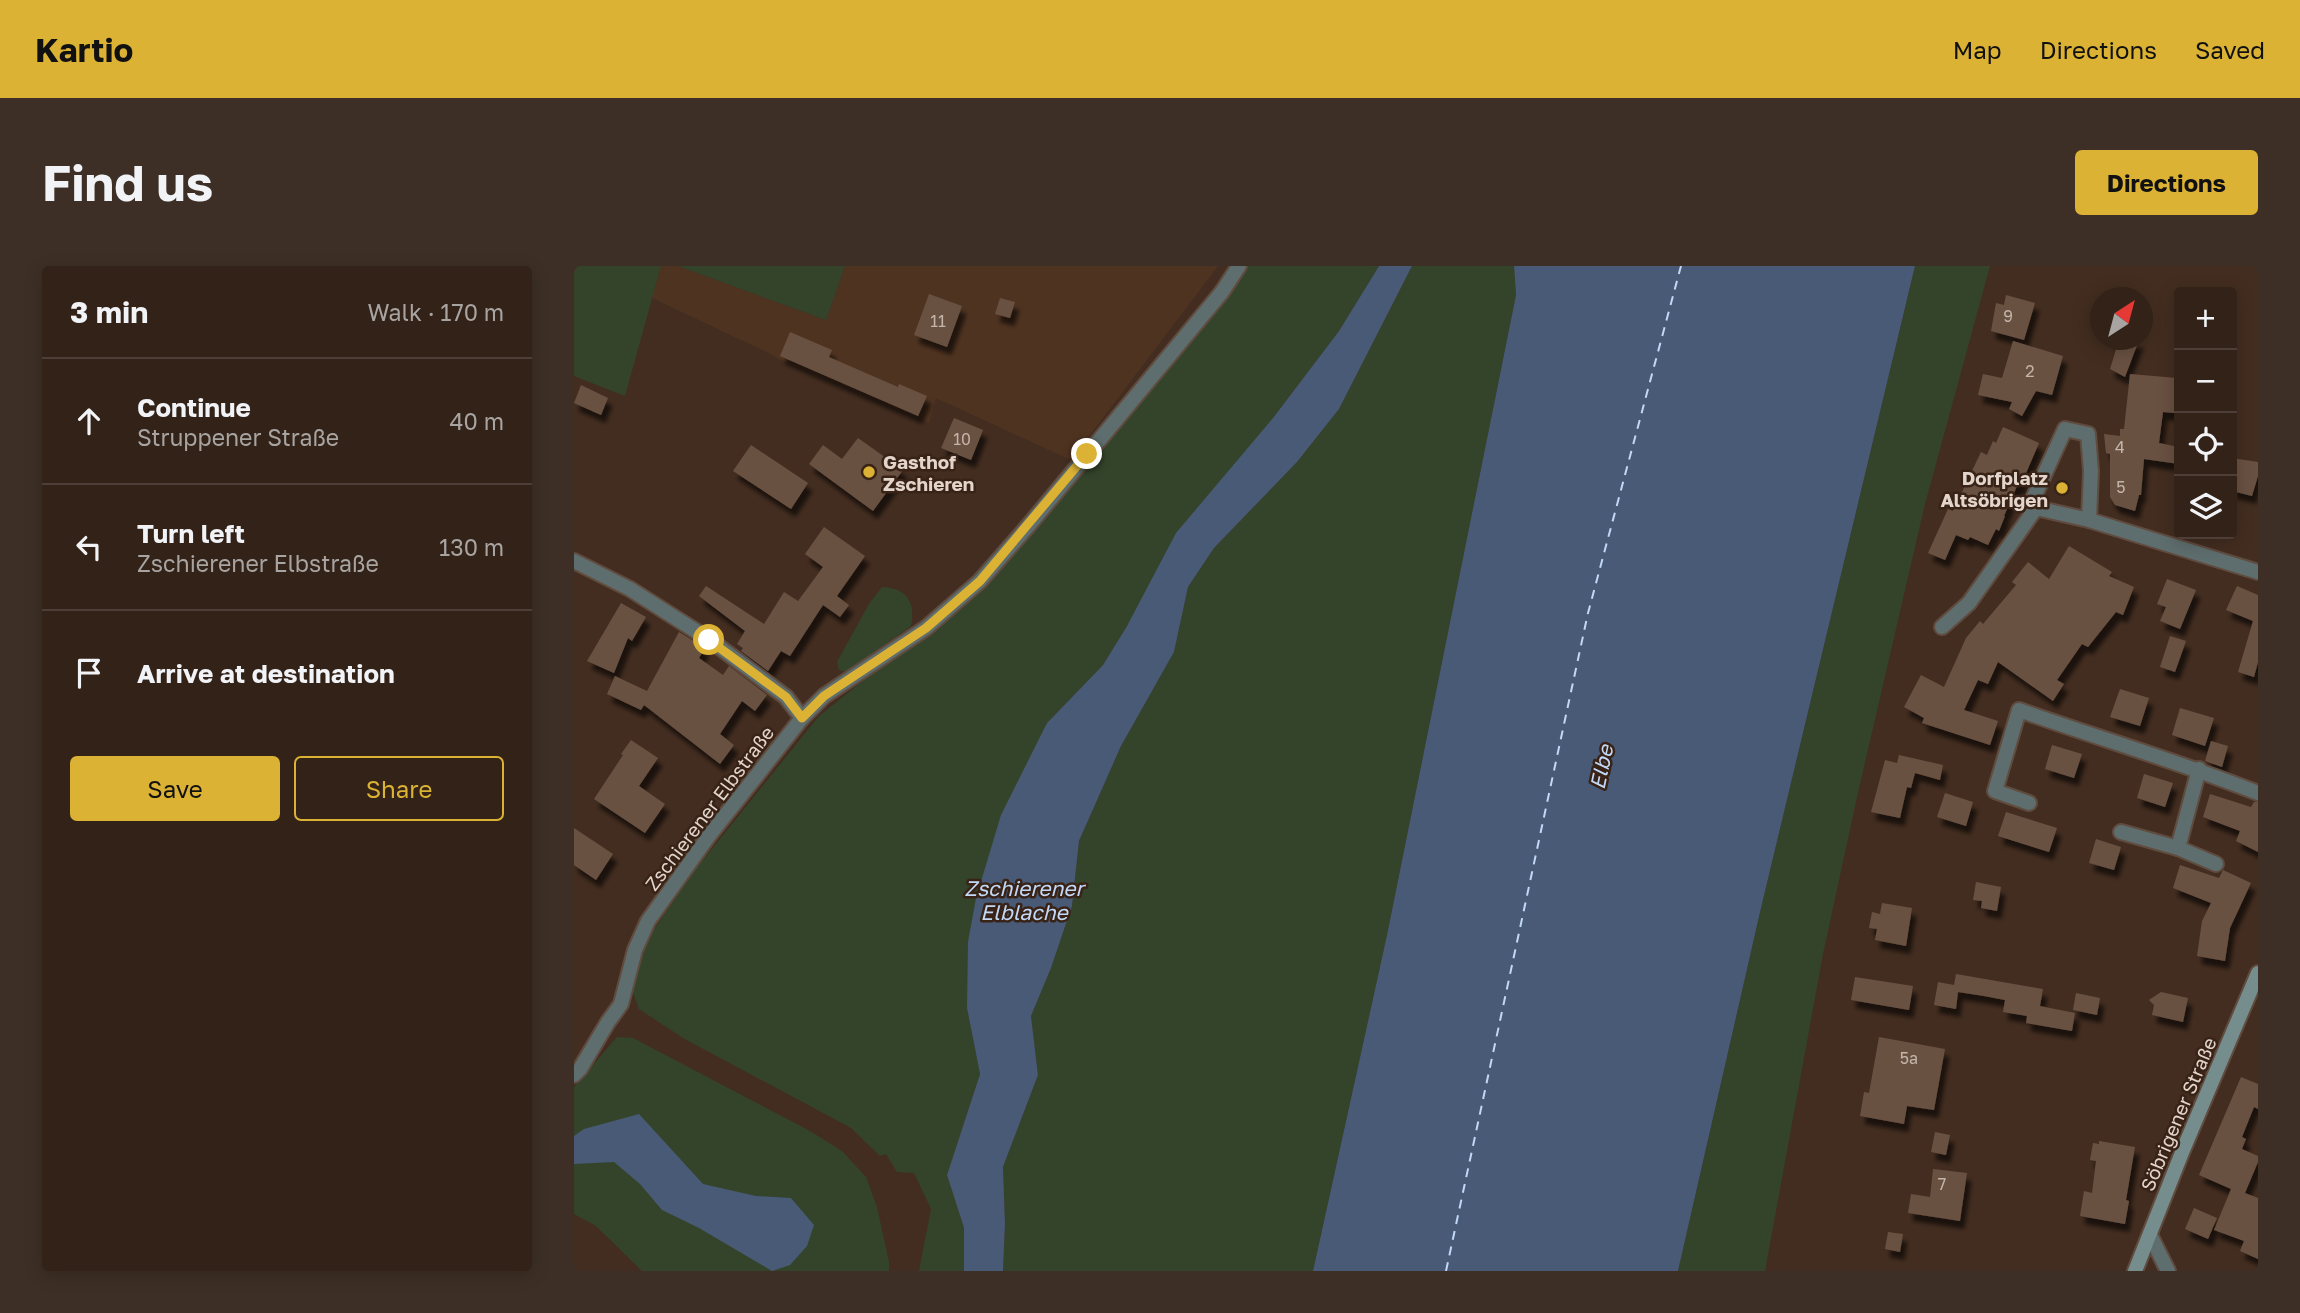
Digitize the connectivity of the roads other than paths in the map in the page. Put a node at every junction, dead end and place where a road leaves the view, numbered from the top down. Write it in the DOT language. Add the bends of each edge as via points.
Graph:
graph roads {
  1 [pos="1239,266"];
  2 [pos="2036,508"];
  3 [pos="2089,520"];
  4 [pos="574,561"];
  5 [pos="2258,572"];
  6 [pos="1942,627"];
  7 [pos="802,718"];
  8 [pos="2199,769"];
  9 [pos="2258,793"];
  10 [pos="2029,803"];
  11 [pos="2121,832"];
  12 [pos="2178,848"];
  13 [pos="2216,864"];
  14 [pos="2258,973"];
  15 [pos="574,1075"];
  16 [pos="2150,1235"];
  17 [pos="2135,1271"];
  18 [pos="2168,1271"];
  1 -- 7 [label="street, Zschierener Elbstraße" via="980,581 926,628 824,696"];
  2 -- 3 [label="street"];
  2 -- 3 [label="street" via="2033,499 2066,429 2088,434"];
  2 -- 6 [label="street" via="1969,603"];
  3 -- 5 [label="street"];
  4 -- 7 [label="street" via="630,589 709,640 786,697"];
  7 -- 15 [label="street, Zschierener Elbstraße" via="648,921 621,1004"];
  8 -- 9 [label="street"];
  8 -- 10 [label="street" via="2019,710 1995,791"];
  8 -- 12 [label="street"];
  11 -- 12 [label="street"];
  12 -- 13 [label="street"];
  14 -- 16 [label="street, Söbrigener Straße"];
  16 -- 17 [label="street, Söbrigener Straße"];
  16 -- 18 [label="street"];
}
